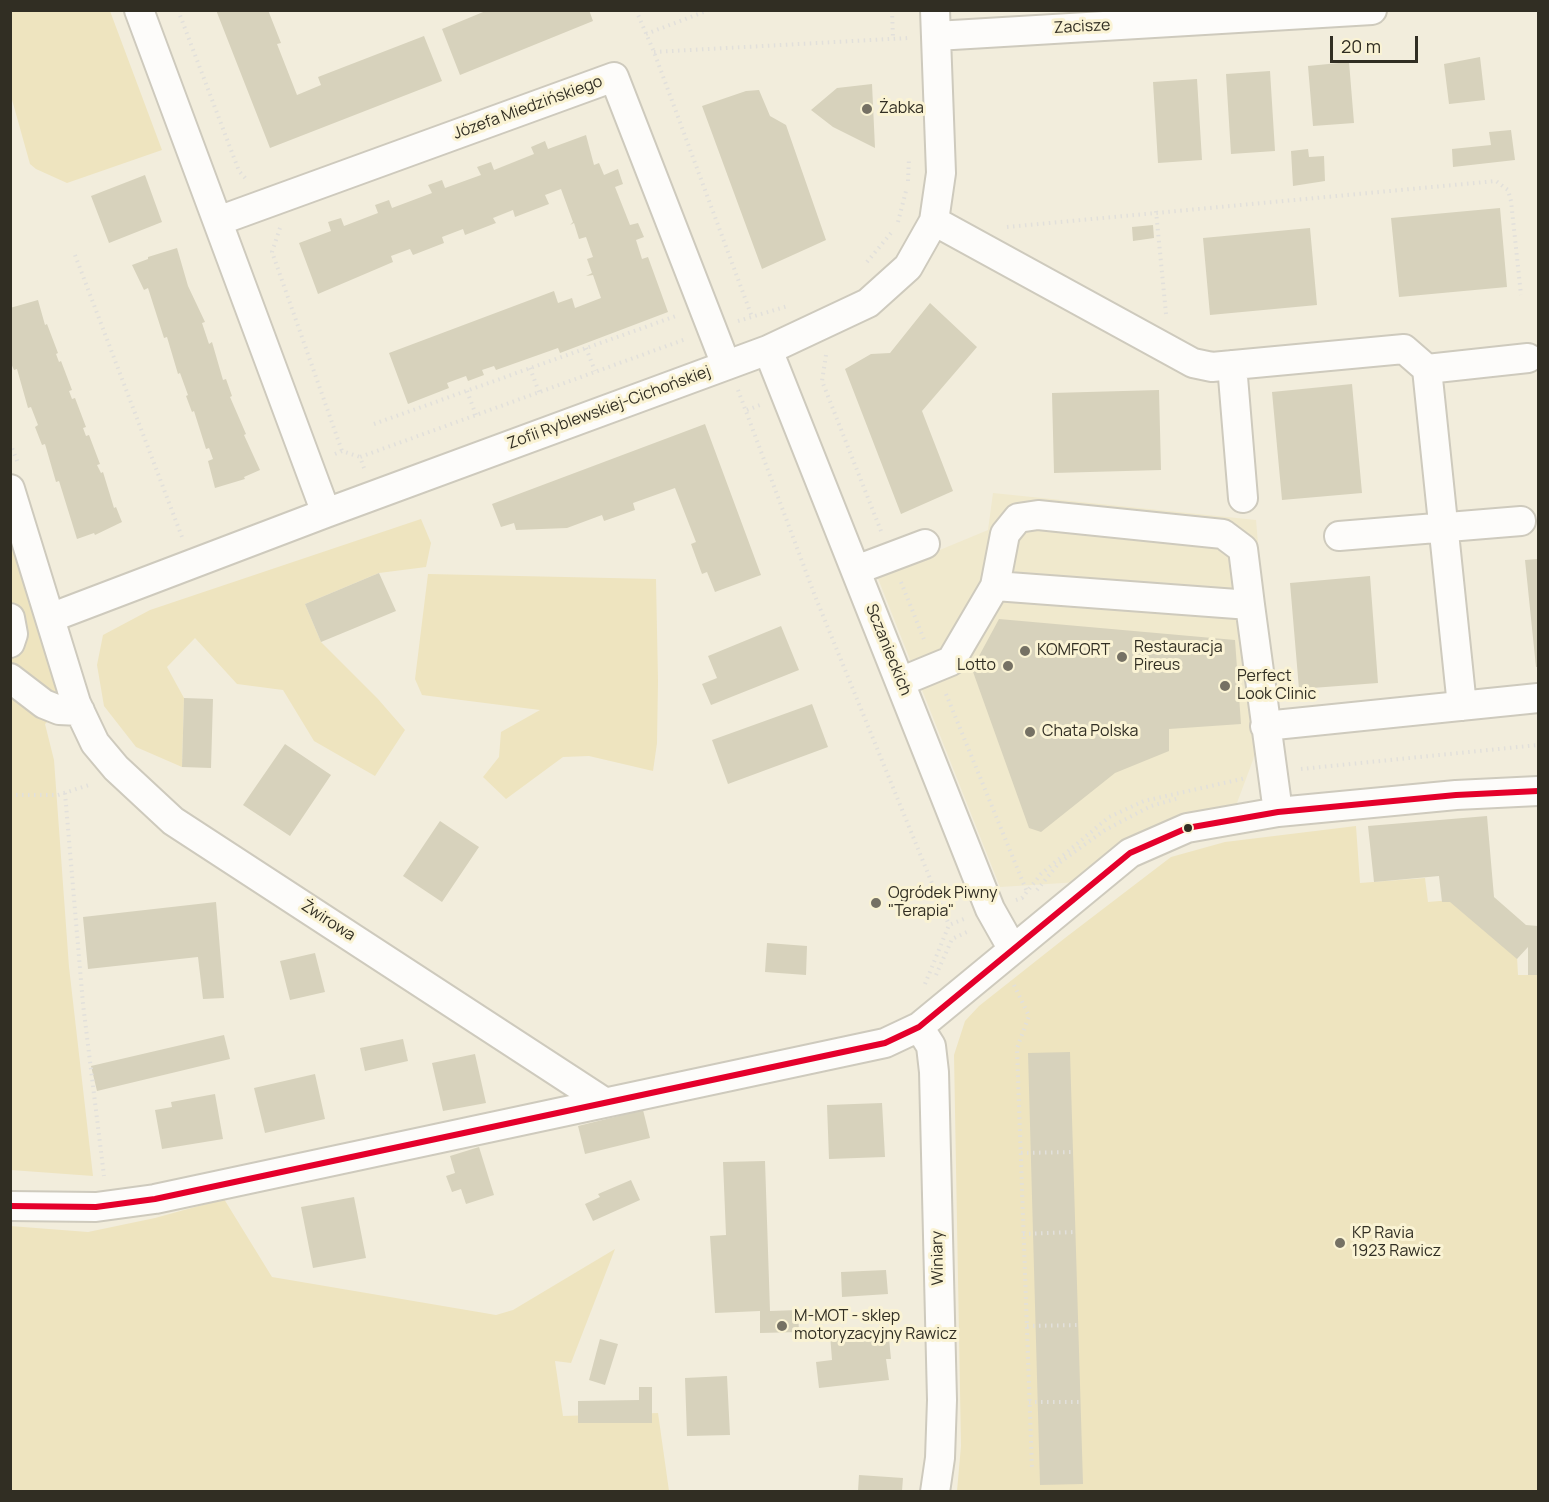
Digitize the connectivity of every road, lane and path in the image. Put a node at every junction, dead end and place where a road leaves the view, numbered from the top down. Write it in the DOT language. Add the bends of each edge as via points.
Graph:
graph roads {
  1 [pos="139,10"];
  2 [pos="178,10"];
  3 [pos="636,10"];
  4 [pos="709,10"];
  5 [pos="892,10"];
  6 [pos="1372,10"];
  7 [pos="935,23"];
  8 [pos="646,34"];
  9 [pos="893,38"];
  10 [pos="905,38"];
  11 [pos="906,50"];
  12 [pos="654,52"];
  13 [pos="909,150"];
  14 [pos="271,201"];
  15 [pos="1156,211"];
  16 [pos="218,220"];
  17 [pos="934,220"];
  18 [pos="291,223"];
  19 [pos="280,227"];
  20 [pos="970,240"];
  21 [pos="75,255"];
  22 [pos="860,268"];
  23 [pos="1521,296"];
  24 [pos="685,313"];
  25 [pos="817,327"];
  26 [pos="712,331"];
  27 [pos="586,348"];
  28 [pos="1169,349"];
  29 [pos="768,350"];
  30 [pos="1528,358"];
  31 [pos="726,365"];
  32 [pos="1232,365"];
  33 [pos="530,369"];
  34 [pos="1427,369"];
  35 [pos="595,371"];
  36 [pos="467,391"];
  37 [pos="539,392"];
  38 [pos="476,415"];
  39 [pos="374,424"];
  40 [pos="10,443"];
  41 [pos="342,451"];
  42 [pos="15,477"];
  43 [pos="373,496"];
  44 [pos="1243,498"];
  45 [pos="326,513"];
  46 [pos="1521,521"];
  47 [pos="1444,528"];
  48 [pos="1339,536"];
  49 [pos="925,544"];
  50 [pos="891,557"];
  51 [pos="193,564"];
  52 [pos="856,570"];
  53 [pos="995,586"];
  54 [pos="1250,605"];
  55 [pos="10,618"];
  56 [pos="50,618"];
  57 [pos="10,643"];
  58 [pos="935,667"];
  59 [pos="10,678"];
  60 [pos="900,682"];
  61 [pos="1539,698"];
  62 [pos="1462,706"];
  63 [pos="80,711"];
  64 [pos="1265,726"];
  65 [pos="116,768"];
  66 [pos="1539,791"];
  67 [pos="65,793"];
  68 [pos="10,795"];
  69 [pos="1278,812"];
  70 [pos="1027,892"];
  71 [pos="990,909"];
  72 [pos="949,925"];
  73 [pos="1003,956"];
  74 [pos="921,993"];
  75 [pos="919,1027"];
  76 [pos="604,1102"];
  77 [pos="1072,1152"];
  78 [pos="1021,1153"];
  79 [pos="105,1179"];
  80 [pos="10,1206"];
  81 [pos="1075,1232"];
  82 [pos="1023,1234"];
  83 [pos="1078,1325"];
  84 [pos="1027,1326"];
  85 [pos="1029,1402"];
  86 [pos="1080,1402"];
  87 [pos="1032,1470"];
  88 [pos="935,1491"];
  1 -- 16 [label="street"];
  2 -- 14 [label="path" via="239,171 249,183 264,185"];
  3 -- 8 [label="path"];
  4 -- 8 [label="path"];
  5 -- 9 [label="path"];
  6 -- 7 [label="street, Zacisze"];
  7 -- 10 [label="path"];
  7 -- 17 [label="street, Zofii Ryblewskiej-Cichońskiej" via="941,172"];
  8 -- 12 [label="path"];
  9 -- 10 [label="path"];
  9 -- 12 [label="path"];
  10 -- 11 [label="path"];
  12 -- 25 [label="path" via="752,316 806,301"];
  13 -- 22 [label="path" via="908,185 898,222 885,243"];
  14 -- 16 [label="street, Józefa Miedzińskiego"];
  14 -- 19 [label="path"];
  14 -- 26 [label="street, Józefa Miedzińskiego" via="614,77"];
  15 -- 20 [label="path" via="997,228"];
  15 -- 23 [label="path" via="1497,181 1508,190 1511,201"];
  15 -- 28 [label="path"];
  16 -- 45 [label="street"];
  17 -- 20 [label="street"];
  17 -- 25 [label="street, Zofii Ryblewskiej-Cichońskiej" via="908,267 868,303"];
  18 -- 19 [label="path"];
  19 -- 41 [label="path" via="272,252"];
  20 -- 28 [label="street"];
  21 -- 51 [label="path"];
  24 -- 27 [label="path"];
  25 -- 29 [label="street, Zofii Ryblewskiej-Cichońskiej"];
  25 -- 50 [label="path" via="826,350 822,381"];
  26 -- 31 [label="street, Józefa Miedzińskiego"];
  26 -- 35 [label="path"];
  27 -- 33 [label="path"];
  27 -- 35 [label="path"];
  28 -- 32 [label="street" via="1193,363 1212,367"];
  29 -- 31 [label="street, Zofii Ryblewskiej-Cichońskiej"];
  29 -- 52 [label="street, Sczanieckich"];
  30 -- 34 [label="street"];
  31 -- 43 [label="street, Zofii Ryblewskiej-Cichońskiej"];
  31 -- 72 [label="path"];
  32 -- 34 [label="street" via="1404,349"];
  32 -- 44 [label="street"];
  33 -- 36 [label="path"];
  33 -- 37 [label="path"];
  34 -- 47 [label="street"];
  35 -- 37 [label="path"];
  36 -- 38 [label="path"];
  36 -- 39 [label="path"];
  37 -- 38 [label="path"];
  38 -- 43 [label="path" via="360,457"];
  40 -- 42 [label="path"];
  42 -- 56 [label="street, Żwirowa"];
  43 -- 45 [label="street, Zofii Ryblewskiej-Cichońskiej"];
  45 -- 51 [label="street, Zofii Ryblewskiej-Cichońskiej"];
  46 -- 47 [label="street"];
  47 -- 48 [label="street"];
  47 -- 62 [label="street"];
  49 -- 50 [label="street"];
  50 -- 52 [label="street"];
  50 -- 58 [label="path"];
  51 -- 56 [label="street, Zofii Ryblewskiej-Cichońskiej"];
  52 -- 60 [label="street, Sczanieckich"];
  53 -- 54 [label="street"];
  53 -- 54 [label="street" via="1005,534 1018,518 1038,515 1223,534 1243,549"];
  53 -- 58 [label="street" via="951,661"];
  54 -- 64 [label="street"];
  55 -- 57 [label="street"];
  56 -- 63 [label="street, Żwirowa"];
  58 -- 60 [label="street"];
  58 -- 70 [label="path"];
  59 -- 63 [label="street" via="44,704 59,710"];
  60 -- 71 [label="street, Sczanieckich"];
  61 -- 62 [label="street"];
  62 -- 64 [label="street"];
  63 -- 65 [label="street, Żwirowa" via="95,743"];
  64 -- 69 [label="street"];
  65 -- 67 [label="path" via="96,782"];
  65 -- 76 [label="street, Żwirowa" via="173,821"];
  66 -- 69 [label="street"];
  67 -- 68 [label="path"];
  67 -- 79 [label="path" via="82,1004"];
  69 -- 73 [label="street" via="1187,828 1130,853"];
  71 -- 72 [label="path"];
  71 -- 73 [label="street, Sczanieckich"];
  72 -- 74 [label="path"];
  73 -- 75 [label="street"];
  73 -- 78 [label="path" via="1029,1016 1017,1048"];
  75 -- 76 [label="street" via="885,1043"];
  75 -- 88 [label="street, Winiary" via="931,1046 934,1072 942,1400"];
  76 -- 80 [label="street" via="154,1199 96,1207"];
  77 -- 78 [label="path"];
  78 -- 82 [label="path"];
  81 -- 82 [label="path"];
  82 -- 84 [label="path"];
  83 -- 84 [label="path"];
  84 -- 85 [label="path"];
  85 -- 86 [label="path"];
  85 -- 87 [label="path"];
}
